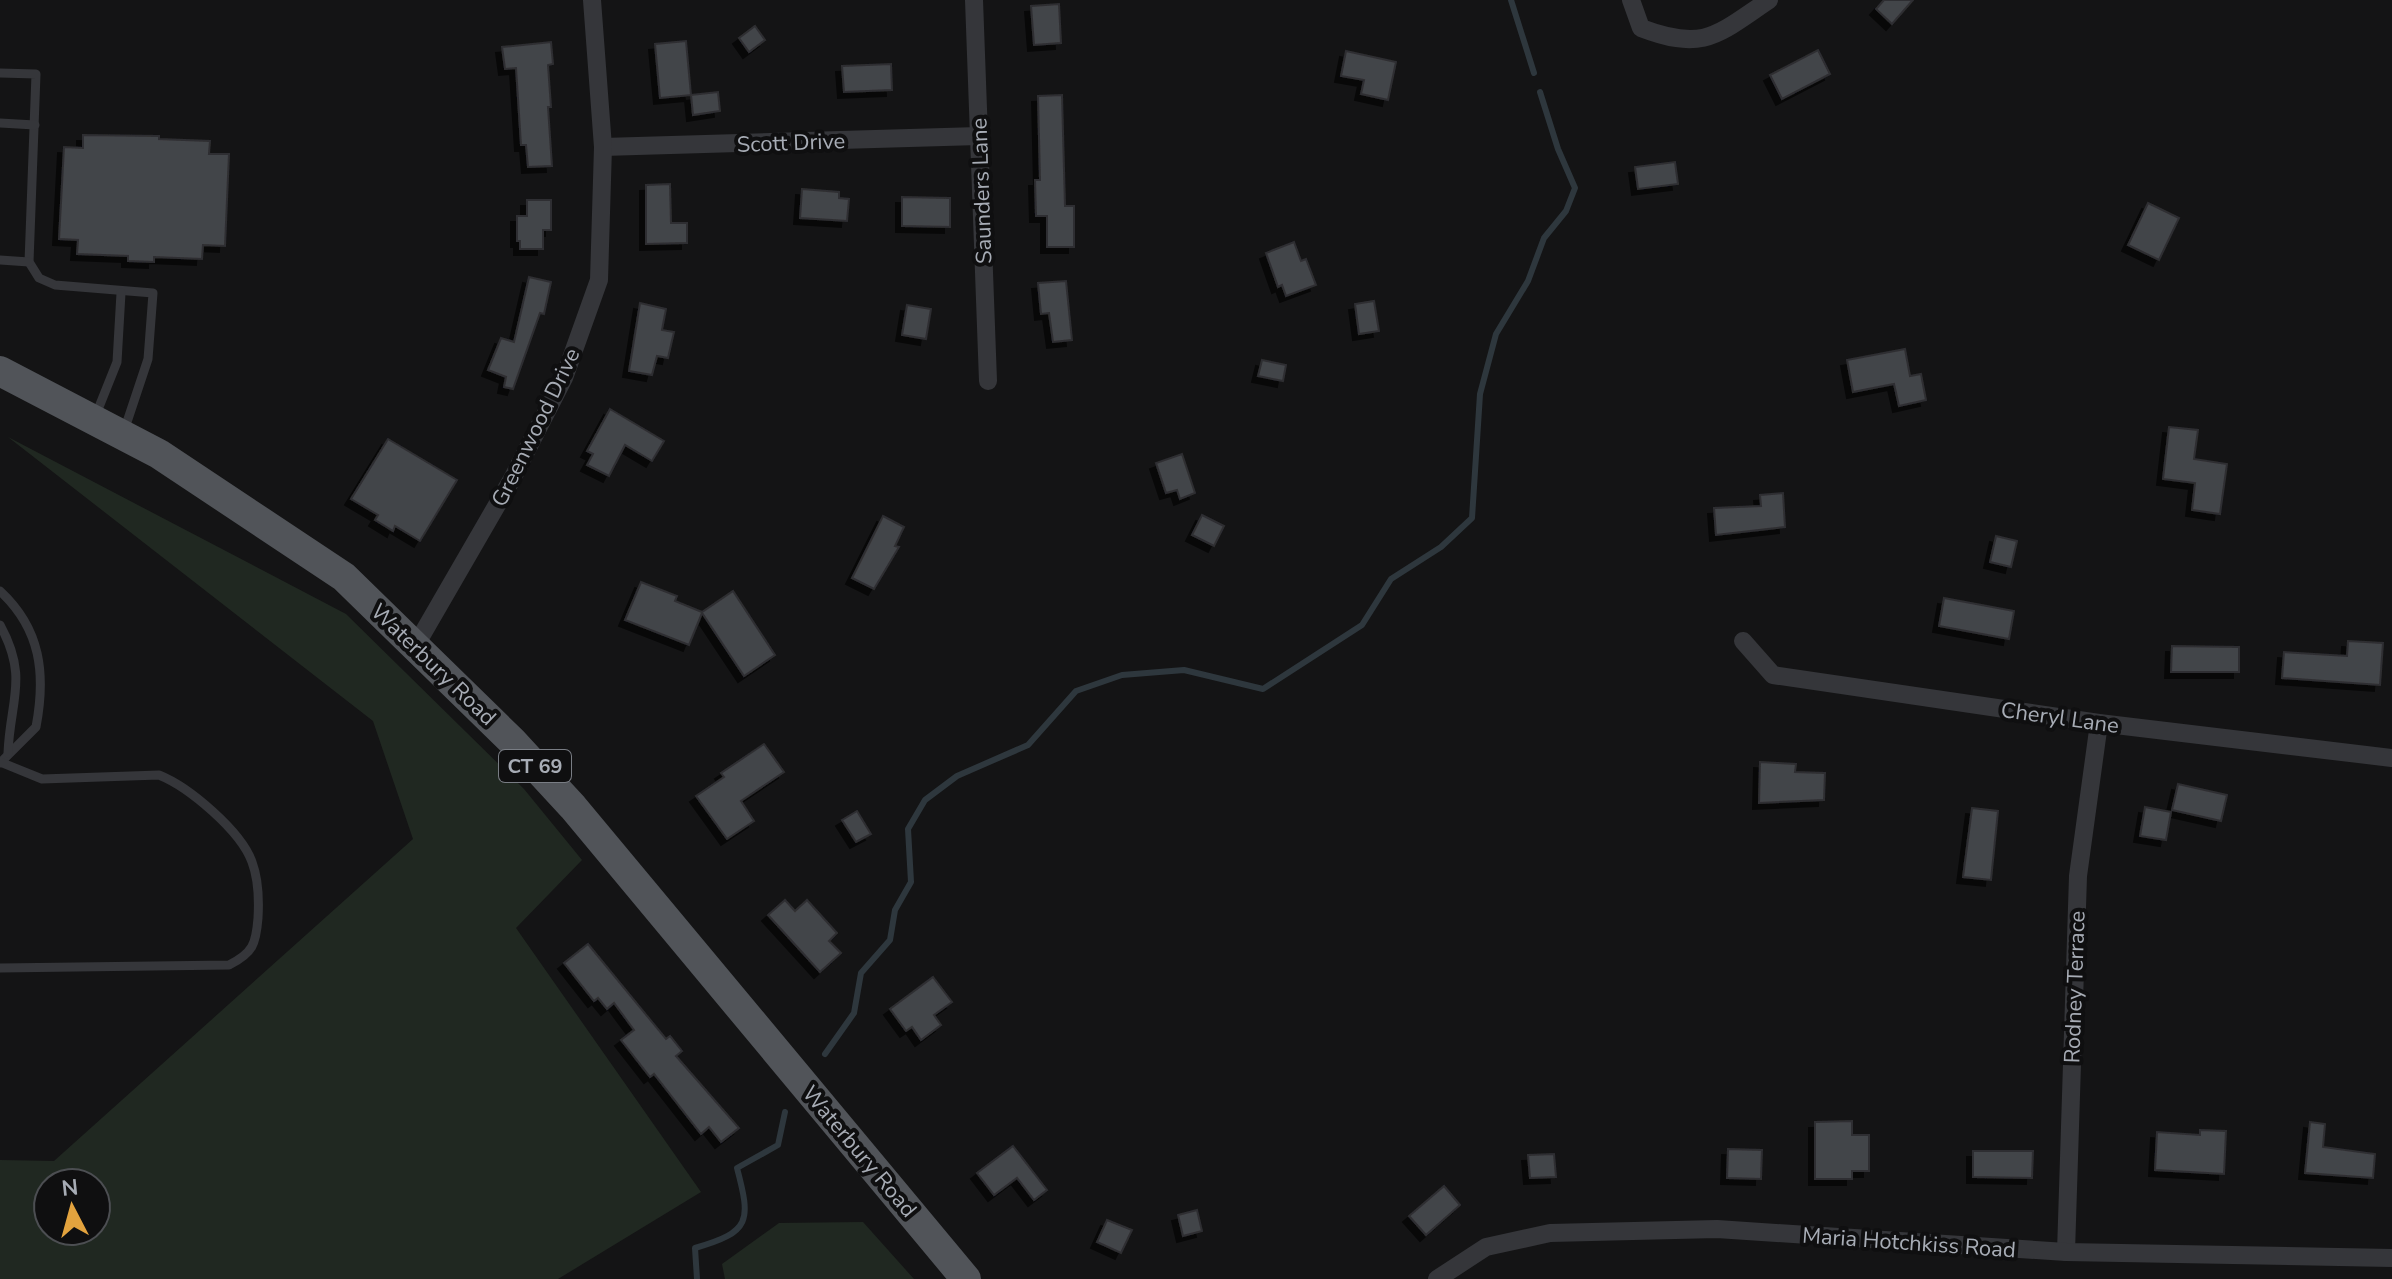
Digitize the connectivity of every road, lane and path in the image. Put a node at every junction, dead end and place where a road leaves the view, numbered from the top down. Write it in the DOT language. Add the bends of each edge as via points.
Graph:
graph roads {
  1 [pos="592,0"];
  2 [pos="974,0"];
  3 [pos="1631,0"];
  4 [pos="1769,0"];
  5 [pos="0,73"];
  6 [pos="0,123"];
  7 [pos="35,125"];
  8 [pos="979,136"];
  9 [pos="603,147"];
  10 [pos="0,260"];
  11 [pos="29,262"];
  12 [pos="121,293"];
  13 [pos="0,371"];
  14 [pos="988,381"];
  15 [pos="94,419"];
  16 [pos="123,434"];
  17 [pos="0,591"];
  18 [pos="0,625"];
  19 [pos="1743,641"];
  20 [pos="416,645"];
  21 [pos="2099,723"];
  22 [pos="8,753"];
  23 [pos="2392,758"];
  24 [pos="0,763"];
  25 [pos="0,968"];
  26 [pos="2066,1252"];
  27 [pos="2392,1258"];
  28 [pos="966,1279"];
  29 [pos="1437,1279"];
  1 -- 9 [label="street, Greenwood Drive"];
  2 -- 8 [label="street, Saunders Lane"];
  3 -- 4 [label="street" via="1641,28 1673,40 1712,38"];
  5 -- 7 [label="lane" via="36,74"];
  6 -- 7 [label="lane"];
  7 -- 11 [label="lane"];
  8 -- 9 [label="street, Scott Drive"];
  8 -- 14 [label="street, Saunders Lane"];
  9 -- 20 [label="street, Greenwood Drive" via="599,280 564,378"];
  10 -- 11 [label="lane"];
  11 -- 12 [label="lane" via="39,278 55,285"];
  12 -- 15 [label="lane" via="117,362"];
  12 -- 16 [label="lane" via="153,293 148,359"];
  13 -- 15 [label="main road, Waterbury Road / CT 69"];
  15 -- 16 [label="main road, Waterbury Road / CT 69"];
  16 -- 20 [label="main road, Waterbury Road / CT 69" via="344,577"];
  17 -- 22 [label="lane" via="36,639 41,668 36,727"];
  18 -- 22 [label="lane" via="16,661"];
  19 -- 21 [label="street, Cheryl Lane" via="1773,675"];
  20 -- 28 [label="main road, Waterbury Road / CT 69" via="573,807"];
  21 -- 23 [label="street, Cheryl Lane"];
  21 -- 26 [label="street, Rodney Terrace" via="2078,876"];
  22 -- 24 [label="lane"];
  24 -- 25 [label="lane" via="42,779 159,775 173,781 230,828 252,862 259,907 256,945 229,965"];
  26 -- 27 [label="street, Maria Hotchkiss Road"];
  26 -- 29 [label="street, Maria Hotchkiss Road" via="1717,1229 1550,1233 1486,1247"];
}
